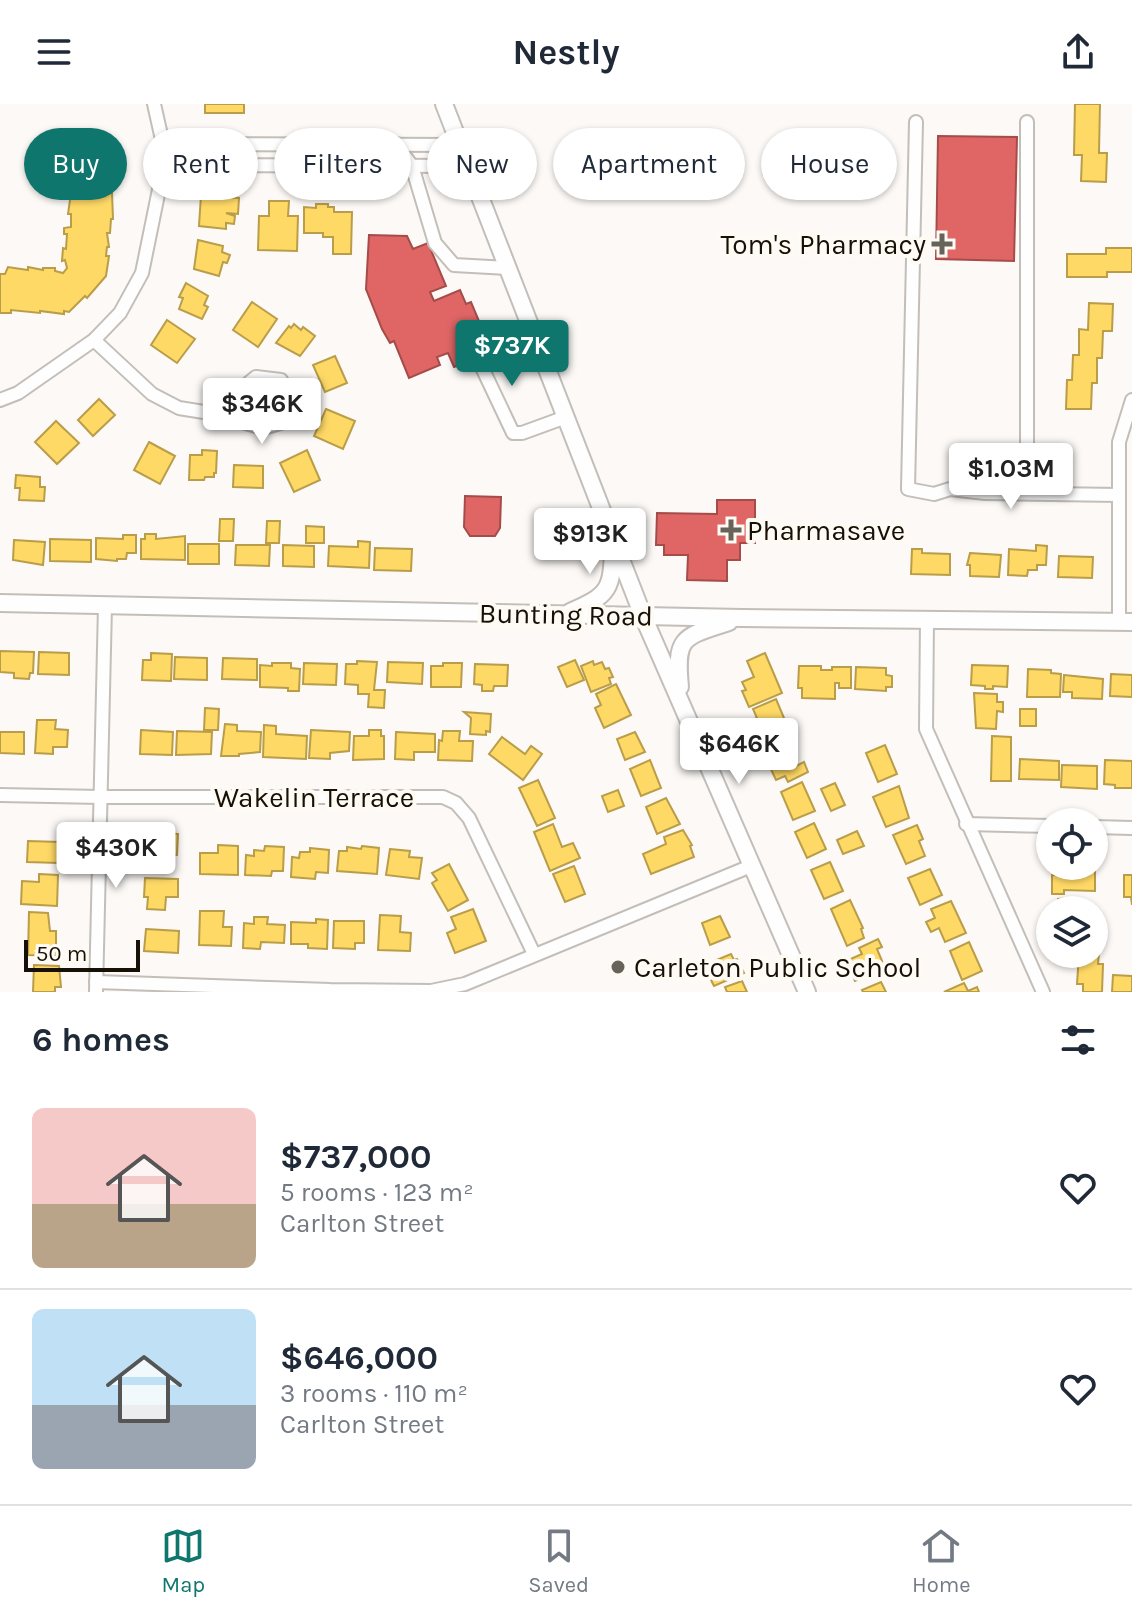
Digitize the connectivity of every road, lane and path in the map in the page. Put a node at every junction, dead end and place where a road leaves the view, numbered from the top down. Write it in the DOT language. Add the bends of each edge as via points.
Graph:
graph roads {
  1 [pos="154,104"];
  2 [pos="444,104"];
  3 [pos="916,122"];
  4 [pos="1027,122"];
  5 [pos="159,128"];
  6 [pos="453,128"];
  7 [pos="411,166"];
  8 [pos="427,166"];
  9 [pos="157,200"];
  10 [pos="481,200"];
  11 [pos="508,268"];
  12 [pos="534,336"];
  13 [pos="94,340"];
  14 [pos="0,400"];
  15 [pos="1132,400"];
  16 [pos="566,417"];
  17 [pos="231,418"];
  18 [pos="1126,434"];
  19 [pos="1038,493"];
  20 [pos="1119,495"];
  21 [pos="613,539"];
  22 [pos="0,603"];
  23 [pos="105,606"];
  24 [pos="565,614"];
  25 [pos="643,616"];
  26 [pos="742,618"];
  27 [pos="927,619"];
  28 [pos="1125,622"];
  29 [pos="682,705"];
  30 [pos="0,795"];
  31 [pos="101,797"];
  32 [pos="966,824"];
  33 [pos="1036,826"];
  34 [pos="1108,827"];
  35 [pos="1132,828"];
  36 [pos="751,866"];
  37 [pos="534,954"];
  38 [pos="96,987"];
  39 [pos="330,991"];
  40 [pos="807,992"];
  41 [pos="1043,992"];
  1 -- 5 [label="street"];
  2 -- 6 [label="main road"];
  3 -- 19 [label="street" via="908,489 934,494 950,489"];
  4 -- 19 [label="street" via="1027,449 1038,469"];
  7 -- 8 [label="street"];
  7 -- 11 [label="street" via="435,243 454,265"];
  9 -- 13 [label="street" via="142,273 120,313"];
  10 -- 11 [label="main road"];
  11 -- 12 [label="main road"];
  12 -- 16 [label="main road"];
  12 -- 16 [label="street" via="492,347 478,359 513,433"];
  13 -- 14 [label="street"];
  13 -- 17 [label="street" via="152,394 179,408"];
  15 -- 18 [label="street"];
  16 -- 21 [label="main road"];
  17 -- 17 [label="street" via="263,428 287,421 293,402 281,380 256,377 239,391"];
  18 -- 20 [label="street"];
  19 -- 20 [label="street"];
  20 -- 28 [label="street"];
  21 -- 24 [label="main road" via="612,579 598,600"];
  21 -- 25 [label="main road"];
  22 -- 23 [label="main road, Bunting Road"];
  23 -- 24 [label="main road, Bunting Road"];
  23 -- 31 [label="street"];
  24 -- 25 [label="main road, Bunting Road"];
  25 -- 26 [label="main road, Bunting Road"];
  25 -- 29 [label="main road"];
  26 -- 27 [label="main road, Bunting Road"];
  26 -- 29 [label="main road" via="693,633 682,644 677,660"];
  27 -- 28 [label="main road, Bunting Road"];
  27 -- 32 [label="street" via="926,729"];
  29 -- 36 [label="main road"];
  30 -- 31 [label="street, Wakelin Terrace"];
  31 -- 37 [label="street, Wakelin Terrace" via="443,797 469,818"];
  31 -- 38 [label="street"];
  32 -- 33 [label="street"];
  32 -- 41 [label="street"];
  34 -- 35 [label="street"];
  36 -- 37 [label="street"];
  36 -- 40 [label="main road"];
  37 -- 39 [label="street" via="465,984 431,991"];
  38 -- 39 [label="street"];
}
